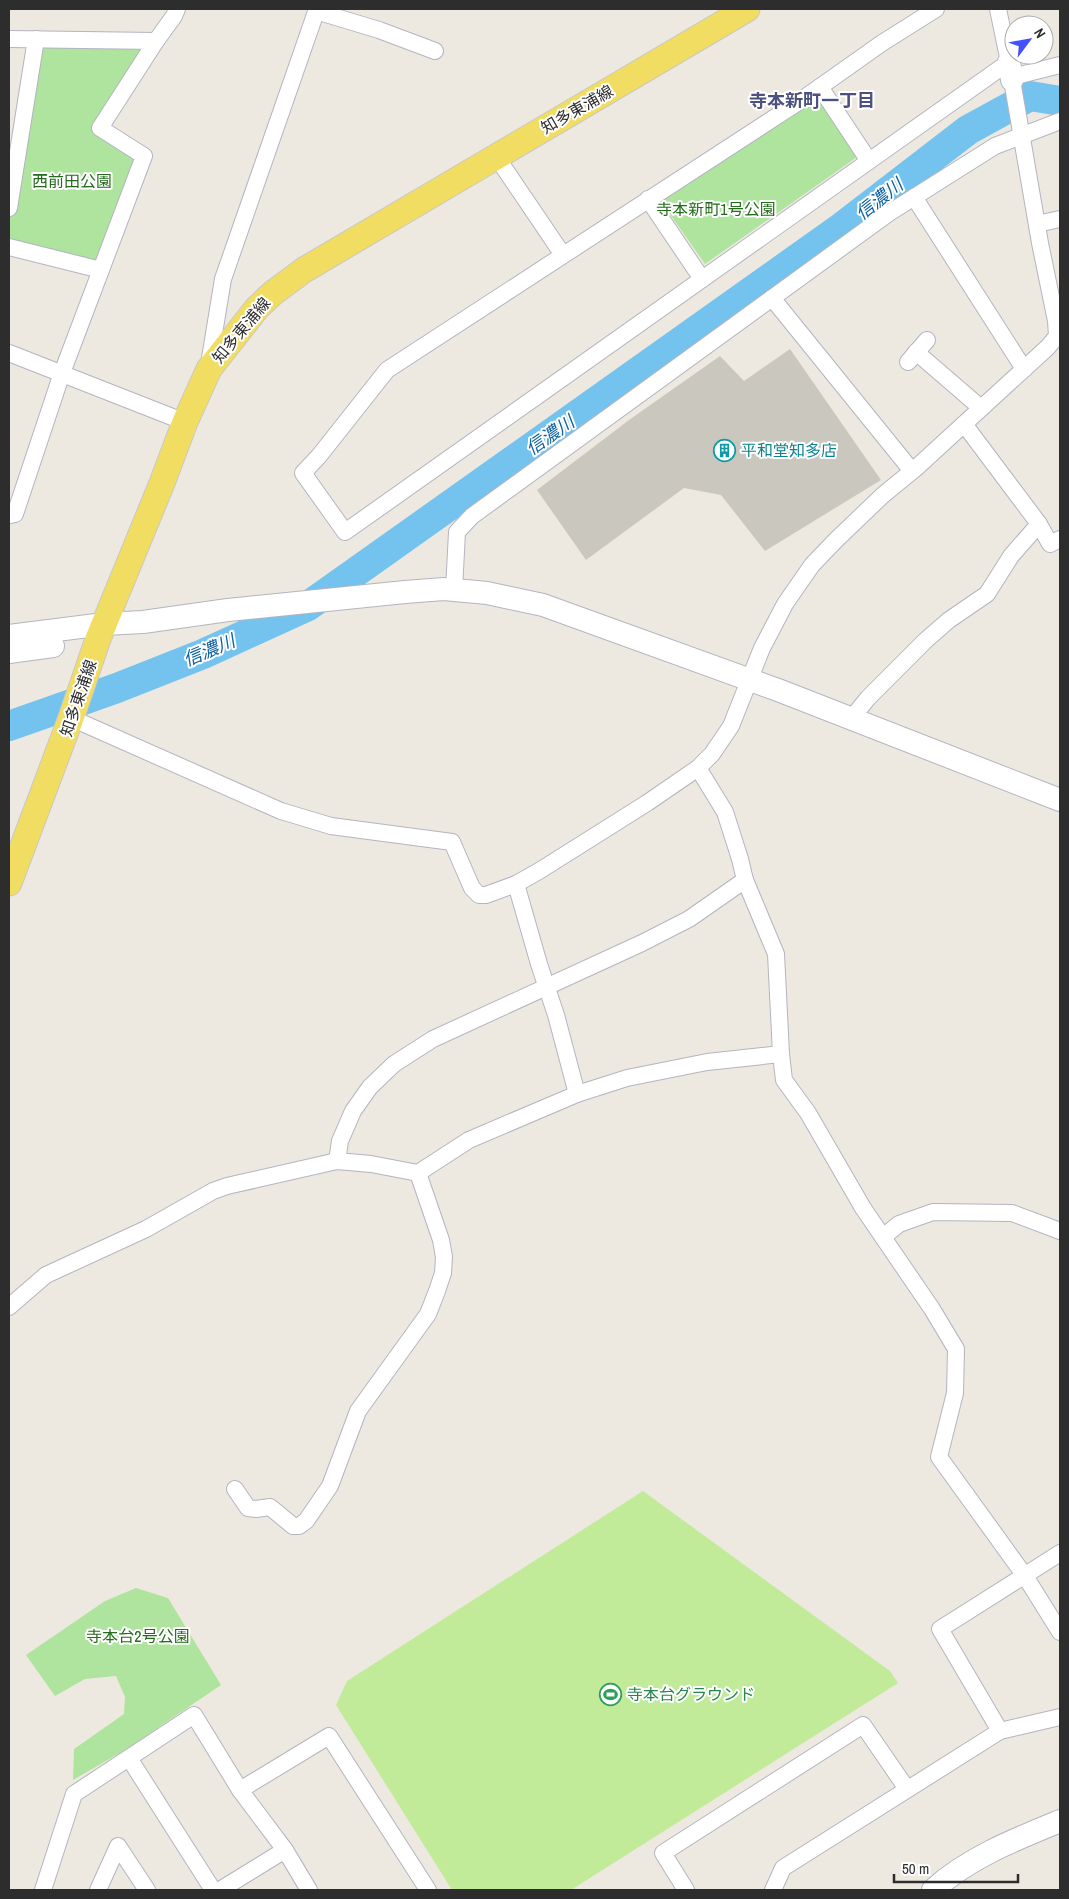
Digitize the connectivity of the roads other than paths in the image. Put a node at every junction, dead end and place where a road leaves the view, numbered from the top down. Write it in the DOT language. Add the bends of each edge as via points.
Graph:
graph roads {
  1 [pos="177,9"];
  2 [pos="747,9"];
  3 [pos="936,9"];
  4 [pos="998,9"];
  5 [pos="317,10"];
  6 [pos="9,39"];
  7 [pos="36,39"];
  8 [pos="156,41"];
  9 [pos="435,51"];
  10 [pos="1060,65"];
  11 [pos="1011,73"];
  12 [pos="820,87"];
  13 [pos="1060,121"];
  14 [pos="1022,135"];
  15 [pos="496,156"];
  16 [pos="869,161"];
  17 [pos="914,197"];
  18 [pos="648,199"];
  19 [pos="9,208"];
  20 [pos="1060,220"];
  21 [pos="1037,224"];
  22 [pos="9,247"];
  23 [pos="563,255"];
  24 [pos="101,270"];
  25 [pos="702,279"];
  26 [pos="772,298"];
  27 [pos="1059,335"];
  28 [pos="917,351"];
  29 [pos="9,353"];
  30 [pos="208,369"];
  31 [pos="1024,369"];
  32 [pos="62,372"];
  33 [pos="981,408"];
  34 [pos="185,422"];
  35 [pos="964,424"];
  36 [pos="912,471"];
  37 [pos="9,515"];
  38 [pos="1038,524"];
  39 [pos="1060,539"];
  40 [pos="454,590"];
  41 [pos="101,632"];
  42 [pos="9,636"];
  43 [pos="9,652"];
  44 [pos="749,681"];
  45 [pos="71,718"];
  46 [pos="851,719"];
  47 [pos="698,768"];
  48 [pos="1060,800"];
  49 [pos="745,880"];
  50 [pos="9,883"];
  51 [pos="516,884"];
  52 [pos="547,986"];
  53 [pos="781,1054"];
  54 [pos="577,1094"];
  55 [pos="337,1161"];
  56 [pos="418,1173"];
  57 [pos="1060,1231"];
  58 [pos="883,1237"];
  59 [pos="9,1307"];
  60 [pos="235,1489"];
  61 [pos="1060,1553"];
  62 [pos="1025,1576"];
  63 [pos="1060,1632"];
  64 [pos="1060,1717"];
  65 [pos="1000,1731"];
  66 [pos="128,1758"];
  67 [pos="907,1789"];
  68 [pos="240,1790"];
  69 [pos="1060,1821"];
  70 [pos="285,1850"];
  71 [pos="44,1890"];
  72 [pos="98,1890"];
  73 [pos="147,1890"];
  74 [pos="213,1890"];
  75 [pos="220,1890"];
  76 [pos="310,1890"];
  77 [pos="428,1890"];
  78 [pos="686,1890"];
  79 [pos="773,1890"];
  80 [pos="933,1890"];
  1 -- 8 [label="street"];
  2 -- 15 [label="main road, 知多東浦線"];
  3 -- 12 [label="street"];
  4 -- 11 [label="street"];
  5 -- 9 [label="street"];
  5 -- 30 [label="street" via="223,279"];
  6 -- 7 [label="street"];
  7 -- 8 [label="street"];
  7 -- 19 [label="street"];
  8 -- 24 [label="street" via="100,128 144,156"];
  10 -- 11 [label="street"];
  11 -- 14 [label="street"];
  11 -- 16 [label="street"];
  12 -- 16 [label="street"];
  12 -- 18 [label="street"];
  13 -- 14 [label="street"];
  14 -- 17 [label="street" via="995,146"];
  14 -- 21 [label="street"];
  15 -- 23 [label="street"];
  15 -- 30 [label="main road, 知多東浦線" via="304,270 257,308"];
  16 -- 25 [label="street"];
  17 -- 26 [label="street"];
  17 -- 31 [label="street"];
  18 -- 23 [label="street"];
  18 -- 25 [label="street"];
  20 -- 21 [label="street"];
  21 -- 27 [label="street"];
  22 -- 24 [label="street"];
  23 -- 25 [label="street" via="387,370 303,473 345,532"];
  24 -- 32 [label="street"];
  26 -- 36 [label="street"];
  26 -- 40 [label="street" via="461,526 457,532"];
  27 -- 31 [label="street"];
  28 -- 33 [label="street"];
  29 -- 32 [label="street"];
  30 -- 34 [label="main road, 知多東浦線"];
  31 -- 33 [label="street"];
  32 -- 34 [label="street"];
  32 -- 37 [label="street" via="15,514"];
  33 -- 35 [label="street"];
  34 -- 41 [label="main road, 知多東浦線"];
  35 -- 36 [label="street"];
  35 -- 38 [label="street"];
  36 -- 44 [label="street" via="863,514 812,566 785,604"];
  38 -- 39 [label="street" via="1050,544"];
  38 -- 46 [label="street" via="1011,556 988,594 926,640"];
  40 -- 41 [label="street" via="228,610 143,622"];
  40 -- 44 [label="street" via="487,593 543,605"];
  41 -- 42 [label="street"];
  41 -- 43 [label="street"];
  41 -- 45 [label="main road, 知多東浦線"];
  44 -- 46 [label="street"];
  44 -- 47 [label="street" via="731,726"];
  45 -- 50 [label="main road, 知多東浦線"];
  45 -- 51 [label="street" via="280,811 331,826 452,842 472,888 479,895"];
  46 -- 48 [label="street"];
  47 -- 49 [label="street" via="724,812"];
  47 -- 51 [label="street" via="639,809"];
  49 -- 52 [label="street" via="689,919"];
  49 -- 53 [label="street" via="776,954"];
  51 -- 52 [label="street"];
  52 -- 54 [label="street"];
  52 -- 55 [label="street" via="433,1039 394,1064 370,1087 353,1111 340,1141"];
  53 -- 54 [label="street" via="707,1062 627,1078"];
  53 -- 58 [label="street" via="784,1080 808,1113"];
  54 -- 56 [label="street" via="469,1140"];
  55 -- 56 [label="street"];
  55 -- 59 [label="street" via="260,1177 213,1191 146,1229 46,1275"];
  56 -- 60 [label="street" via="441,1240 443,1272 428,1314 358,1411 330,1486 299,1526 292,1526 270,1507 248,1508"];
  57 -- 58 [label="street" via="1012,1213 933,1212 899,1224"];
  58 -- 62 [label="street" via="956,1349 955,1393 939,1457"];
  61 -- 62 [label="street"];
  62 -- 63 [label="street"];
  62 -- 65 [label="street" via="940,1629"];
  64 -- 65 [label="street"];
  65 -- 67 [label="street"];
  66 -- 68 [label="street" via="194,1715"];
  66 -- 71 [label="street" via="74,1794"];
  66 -- 74 [label="street"];
  67 -- 78 [label="street" via="863,1725 663,1853"];
  67 -- 79 [label="street" via="783,1868"];
  68 -- 70 [label="street"];
  68 -- 77 [label="street" via="329,1736"];
  69 -- 80 [label="street" via="1011,1841 947,1877"];
  70 -- 75 [label="street"];
  70 -- 76 [label="street"];
  72 -- 73 [label="street" via="118,1846"];
}
